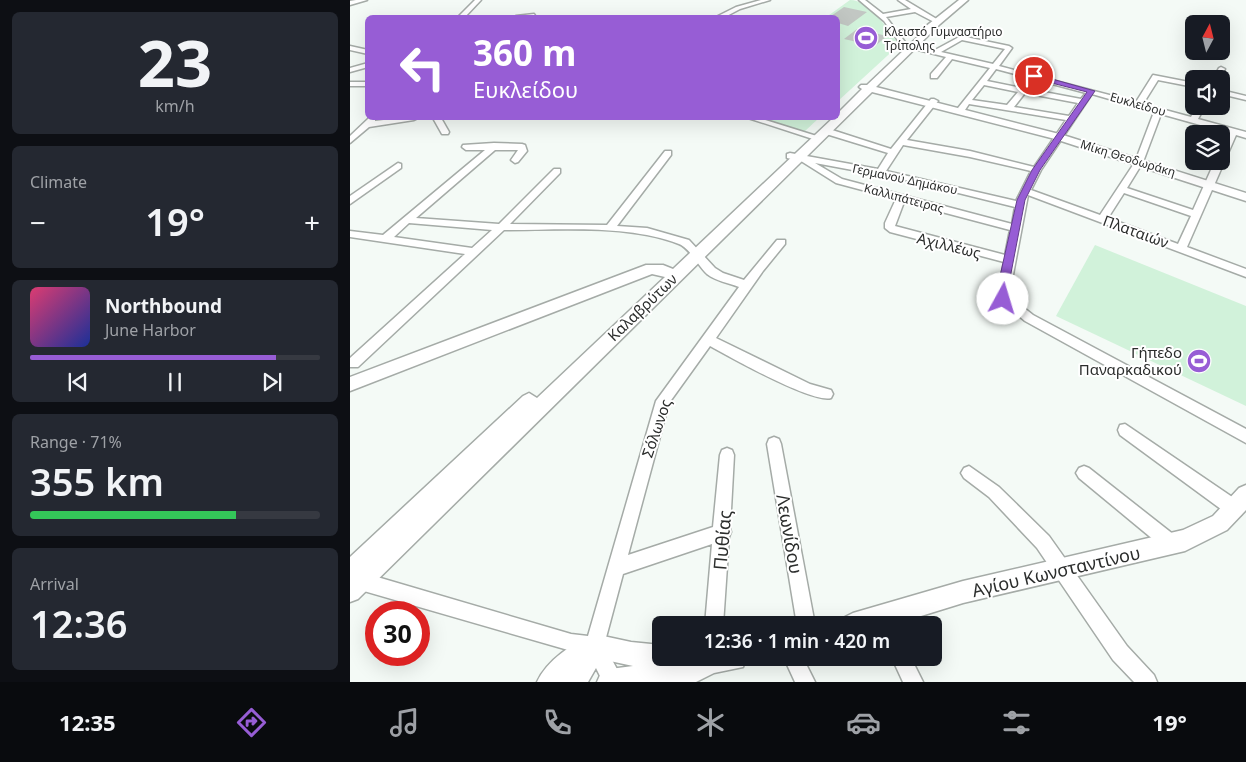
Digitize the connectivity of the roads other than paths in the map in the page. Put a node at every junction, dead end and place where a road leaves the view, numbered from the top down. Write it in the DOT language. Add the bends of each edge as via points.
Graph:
graph roads {
  1 [pos="364,0"];
  2 [pos="478,0"];
  3 [pos="767,0"];
  4 [pos="862,0"];
  5 [pos="901,0"];
  6 [pos="964,0"];
  7 [pos="350,3"];
  8 [pos="916,10"];
  9 [pos="902,12"];
  10 [pos="463,15"];
  11 [pos="723,15"];
  12 [pos="882,16"];
  13 [pos="910,19"];
  14 [pos="937,23"];
  15 [pos="350,48"];
  16 [pos="911,48"];
  17 [pos="365,51"];
  18 [pos="936,52"];
  19 [pos="951,56"];
  20 [pos="365,65"];
  21 [pos="993,67"];
  22 [pos="350,70"];
  23 [pos="934,76"];
  24 [pos="1034,76"];
  25 [pos="980,82"];
  26 [pos="1185,83"];
  27 [pos="350,84"];
  28 [pos="365,84"];
  29 [pos="869,87"];
  30 [pos="1024,91"];
  31 [pos="1091,91"];
  32 [pos="1230,94"];
  33 [pos="1246,98"];
  34 [pos="1083,102"];
  35 [pos="933,103"];
  36 [pos="1139,104"];
  37 [pos="964,105"];
  38 [pos="1009,108"];
  39 [pos="840,110"];
  40 [pos="1158,110"];
  41 [pos="840,115"];
  42 [pos="1196,115"];
  43 [pos="1072,119"];
  44 [pos="371,120"];
  45 [pos="403,120"];
  46 [pos="438,120"];
  47 [pos="760,120"];
  48 [pos="830,120"];
  49 [pos="835,120"];
  50 [pos="1193,120"];
  51 [pos="365,127"];
  52 [pos="350,128"];
  53 [pos="1234,131"];
  54 [pos="445,132"];
  55 [pos="819,135"];
  56 [pos="1060,135"];
  57 [pos="1246,135"];
  58 [pos="350,140"];
  59 [pos="1230,140"];
  60 [pos="901,142"];
  61 [pos="494,146"];
  62 [pos="466,147"];
  63 [pos="893,152"];
  64 [pos="668,153"];
  65 [pos="794,157"];
  66 [pos="516,160"];
  67 [pos="1140,160"];
  68 [pos="398,166"];
  69 [pos="557,170"];
  70 [pos="1036,170"];
  71 [pos="1216,170"];
  72 [pos="877,172"];
  73 [pos="1210,182"];
  74 [pos="858,186"];
  75 [pos="1121,189"];
  76 [pos="1025,191"];
  77 [pos="1246,193"];
  78 [pos="1246,197"];
  79 [pos="901,198"];
  80 [pos="350,201"];
  81 [pos="1020,205"];
  82 [pos="1196,214"];
  83 [pos="1102,219"];
  84 [pos="406,220"];
  85 [pos="500,227"];
  86 [pos="610,228"];
  87 [pos="1014,228"];
  88 [pos="350,234"];
  89 [pos="385,239"];
  90 [pos="781,242"];
  91 [pos="1181,248"];
  92 [pos="474,252"];
  93 [pos="695,252"];
  94 [pos="1009,260"];
  95 [pos="670,273"];
  96 [pos="1246,273"];
  97 [pos="747,285"];
  98 [pos="707,339"];
  99 [pos="351,363"];
  100 [pos="358,381"];
  101 [pos="826,394"];
  102 [pos="1125,430"];
  103 [pos="1246,436"];
  104 [pos="774,444"];
  105 [pos="728,455"];
  106 [pos="1084,473"];
  107 [pos="968,474"];
  108 [pos="1240,502"];
  109 [pos="723,532"];
  110 [pos="1172,544"];
  111 [pos="617,566"];
  112 [pos="1062,569"];
  113 [pos="352,581"];
  114 [pos="715,616"];
  115 [pos="804,616"];
  116 [pos="895,616"];
  117 [pos="594,646"];
  118 [pos="652,656"];
  119 [pos="652,661"];
  120 [pos="701,666"];
  121 [pos="797,666"];
  122 [pos="905,666"];
  123 [pos="550,682"];
  124 [pos="574,682"];
  125 [pos="612,682"];
  126 [pos="805,682"];
  127 [pos="914,682"];
  128 [pos="1147,682"];
  1 -- 7 [label="street"];
  2 -- 10 [label="street"];
  3 -- 11 [label="street"];
  4 -- 12 [label="street"];
  5 -- 8 [label="street"];
  6 -- 14 [label="main road, Καλαβρύτων"];
  8 -- 9 [label="street"];
  8 -- 14 [label="street"];
  9 -- 12 [label="street"];
  9 -- 13 [label="street"];
  12 -- 16 [label="street"];
  14 -- 16 [label="main road, Καλαβρύτων"];
  15 -- 17 [label="street"];
  16 -- 18 [label="street, Ευκλείδου"];
  16 -- 29 [label="main road, Καλαβρύτων"];
  18 -- 19 [label="street, Ευκλείδου"];
  18 -- 21 [label="street" via="961,38 1009,48"];
  19 -- 21 [label="street, Ευκλείδου"];
  19 -- 23 [label="street"];
  20 -- 22 [label="street"];
  21 -- 24 [label="street, Ευκλείδου"];
  21 -- 25 [label="street"];
  24 -- 30 [label="street"];
  24 -- 31 [label="street, Ευκλείδου"];
  25 -- 30 [label="street"];
  25 -- 37 [label="street"];
  26 -- 36 [label="street" via="1156,76"];
  27 -- 28 [label="street"];
  29 -- 35 [label="main road, Μίκη Θεοδωράκη"];
  29 -- 39 [label="main road, Καλαβρύτων"];
  29 -- 41 [label="main road, Καλαβρύτων"];
  30 -- 34 [label="street"];
  30 -- 38 [label="street"];
  31 -- 34 [label="street"];
  31 -- 36 [label="street, Ευκλείδου"];
  32 -- 33 [label="street"];
  34 -- 43 [label="street"];
  35 -- 37 [label="main road, Μίκη Θεοδωράκη"];
  35 -- 56 [label="main road, Μίκη Θεοδωράκη"];
  35 -- 60 [label="street"];
  36 -- 40 [label="street, Ευκλείδου"];
  37 -- 38 [label="street"];
  37 -- 56 [label="main road, Μίκη Θεοδωράκη"];
  38 -- 43 [label="street"];
  40 -- 50 [label="street, Ευκλείδου"];
  40 -- 67 [label="street"];
  42 -- 50 [label="street"];
  43 -- 56 [label="street"];
  44 -- 51 [label="street"];
  45 -- 51 [label="street"];
  46 -- 54 [label="street"];
  47 -- 55 [label="street"];
  48 -- 55 [label="main road, Καλαβρύτων"];
  49 -- 55 [label="main road, Καλαβρύτων"];
  50 -- 53 [label="street, Ευκλείδου"];
  51 -- 52 [label="street"];
  51 -- 58 [label="street"];
  53 -- 57 [label="street, Ευκλείδου"];
  53 -- 59 [label="street"];
  55 -- 63 [label="street"];
  55 -- 65 [label="main road, Καλαβρύτων"];
  56 -- 67 [label="main road, Μίκη Θεοδωράκη"];
  56 -- 70 [label="street"];
  60 -- 63 [label="street"];
  60 -- 70 [label="street" via="976,155"];
  61 -- 62 [label="street"];
  61 -- 66 [label="street" via="522,147 523,151"];
  61 -- 84 [label="street"];
  63 -- 72 [label="street"];
  64 -- 86 [label="street"];
  65 -- 72 [label="street, Γερμανού Δημάκου"];
  65 -- 74 [label="street, Καλλιπάτειρας" via="833,178"];
  65 -- 93 [label="main road, Καλαβρύτων"];
  67 -- 73 [label="main road, Μίκη Θεοδωράκη"];
  67 -- 75 [label="street"];
  68 -- 80 [label="street"];
  69 -- 85 [label="street"];
  70 -- 76 [label="street"];
  71 -- 73 [label="street"];
  72 -- 74 [label="street"];
  72 -- 81 [label="street, Γερμανού Δημάκου"];
  73 -- 77 [label="main road, Μίκη Θεοδωράκη"];
  73 -- 78 [label="main road, Μίκη Θεοδωράκη"];
  73 -- 82 [label="street"];
  74 -- 79 [label="street, Καλλιπάτειρας"];
  75 -- 82 [label="street"];
  75 -- 83 [label="street"];
  76 -- 81 [label="street"];
  76 -- 83 [label="street, Πλαταιών"];
  79 -- 87 [label="street, Καλλιπάτειρας"];
  79 -- 94 [label="street, Αχιλλέως" via="890,228"];
  81 -- 87 [label="street"];
  82 -- 91 [label="street"];
  83 -- 91 [label="street, Πλαταιών"];
  84 -- 85 [label="street"];
  84 -- 89 [label="street"];
  85 -- 86 [label="street"];
  85 -- 92 [label="street"];
  86 -- 93 [label="street" via="654,232 685,242"];
  87 -- 94 [label="street"];
  88 -- 89 [label="street"];
  89 -- 92 [label="street"];
  90 -- 97 [label="street, Σόλωνος"];
  91 -- 96 [label="street, Πλαταιών"];
  92 -- 99 [label="street"];
  93 -- 95 [label="main road, Καλαβρύτων"];
  93 -- 97 [label="street" via="711,271"];
  94 -- 103 [label="street" via="1002,294 1013,308 1102,360"];
  95 -- 100 [label="main road" via="651,269"];
  95 -- 113 [label="main road, Καλαβρύτων"];
  97 -- 98 [label="street, Σόλωνος"];
  98 -- 101 [label="street" via="791,382"];
  98 -- 111 [label="street, Σόλωνος" via="660,406"];
  99 -- 100 [label="street"];
  102 -- 108 [label="street"];
  104 -- 115 [label="street, Λεωνίδου"];
  105 -- 109 [label="street, Πυθίας"];
  106 -- 110 [label="street"];
  107 -- 112 [label="street" via="994,492 1033,531"];
  108 -- 110 [label="main road, Αγίου Κωνσταντίνου" via="1209,530"];
  109 -- 111 [label="street"];
  109 -- 114 [label="street, Πυθίας"];
  110 -- 112 [label="main road, Αγίου Κωνσταντίνου"];
  111 -- 117 [label="street, Σόλωνος"];
  112 -- 116 [label="main road, Αγίου Κωνσταντίνου" via="948,596"];
  112 -- 128 [label="street" via="1120,654"];
  113 -- 117 [label="street" via="571,643"];
  117 -- 118 [label="main road"];
  117 -- 123 [label="main road" via="578,655"];
  117 -- 124 [label="street, Σόλωνος" via="584,672"];
  117 -- 125 [label="street"];
  119 -- 125 [label="main road"];
  120 -- 125 [label="main road" via="693,671"];
  121 -- 126 [label="street"];
  122 -- 127 [label="street"];
}
